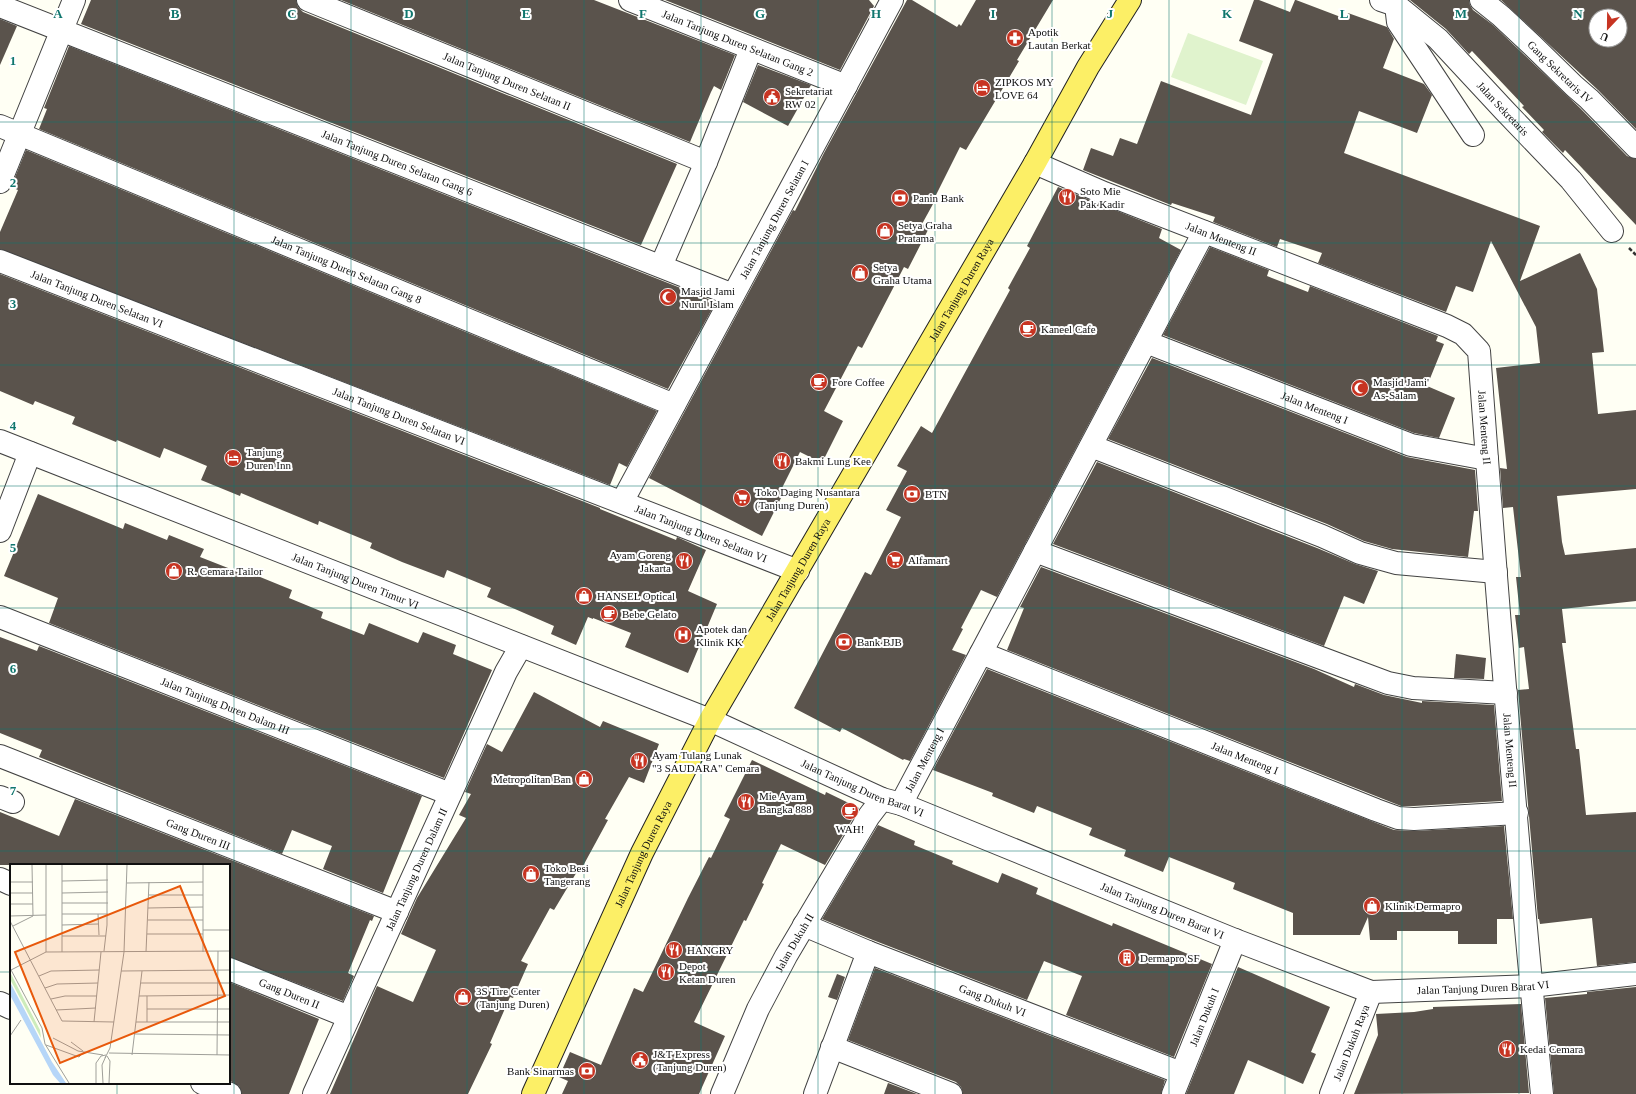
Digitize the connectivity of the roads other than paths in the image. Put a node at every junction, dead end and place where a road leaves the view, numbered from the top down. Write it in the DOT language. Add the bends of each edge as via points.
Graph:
graph roads {
  1 [pos="74,0"];
  2 [pos="308,0"];
  3 [pos="630,0"];
  4 [pos="892,0"];
  5 [pos="1130,0"];
  6 [pos="1481,0"];
  7 [pos="1393,2"];
  8 [pos="0,6"];
  9 [pos="62,30"];
  10 [pos="751,49"];
  11 [pos="846,86"];
  12 [pos="10,129"];
  13 [pos="1473,135"];
  14 [pos="1636,146"];
  15 [pos="706,162"];
  16 [pos="1035,163"];
  17 [pos="0,182"];
  18 [pos="1612,231"];
  19 [pos="1204,232"];
  20 [pos="0,261"];
  21 [pos="661,266"];
  22 [pos="733,295"];
  23 [pos="1146,342"];
  24 [pos="674,405"];
  25 [pos="0,442"];
  26 [pos="1091,446"];
  27 [pos="30,453"];
  28 [pos="1487,459"];
  29 [pos="622,502"];
  30 [pos="0,531"];
  31 [pos="1035,551"];
  32 [pos="798,570"];
  33 [pos="1496,572"];
  34 [pos="0,617"];
  35 [pos="521,646"];
  36 [pos="981,653"];
  37 [pos="1506,693"];
  38 [pos="710,720"];
  39 [pos="0,756"];
  40 [pos="450,794"];
  41 [pos="891,801"];
  42 [pos="1517,813"];
  43 [pos="0,879"];
  44 [pos="10,884"];
  45 [pos="397,912"];
  46 [pos="804,925"];
  47 [pos="1235,940"];
  48 [pos="868,952"];
  49 [pos="230,969"];
  50 [pos="1636,974"];
  51 [pos="1531,986"];
  52 [pos="1371,992"];
  53 [pos="0,1003"];
  54 [pos="10,1008"];
  55 [pos="349,1017"];
  56 [pos="832,1047"];
  57 [pos="1181,1073"];
  58 [pos="205,1084"];
  59 [pos="230,1094"];
  60 [pos="314,1094"];
  61 [pos="533,1094"];
  62 [pos="722,1094"];
  63 [pos="815,1094"];
  64 [pos="951,1094"];
  65 [pos="1173,1094"];
  66 [pos="1331,1094"];
  67 [pos="1542,1094"];
  1 -- 9 [label="street"];
  2 -- 15 [label="street, Jalan Tanjung Duren Selatan II"];
  3 -- 10 [label="street, Jalan Tanjung Duren Selatan Gang 2"];
  4 -- 11 [label="street, Jalan Tanjung Duren Selatan I"];
  5 -- 16 [label="main road, Jalan Tanjung Duren Raya" via="1088,67"];
  6 -- 14 [label="street, Gang Sekretaris IV" via="1590,99"];
  7 -- 13 [label="street" via="1398,22"];
  7 -- 18 [label="street, Jalan Sekretaris" via="1438,39 1571,180"];
  8 -- 9 [label="street, Jalan Tanjung Duren Selatan Gang 6"];
  9 -- 12 [label="street"];
  9 -- 21 [label="street, Jalan Tanjung Duren Selatan Gang 6"];
  10 -- 11 [label="street, Jalan Tanjung Duren Selatan Gang 2"];
  10 -- 15 [label="street"];
  11 -- 22 [label="street, Jalan Tanjung Duren Selatan I"];
  12 -- 17 [label="street"];
  12 -- 24 [label="street, Jalan Tanjung Duren Selatan Gang 8"];
  15 -- 21 [label="street"];
  16 -- 19 [label="street, Jalan Menteng II"];
  16 -- 32 [label="main road, Jalan Tanjung Duren Raya"];
  19 -- 23 [label="street, Jalan Menteng I"];
  19 -- 28 [label="street, Jalan Menteng II" via="1463,334 1479,351"];
  20 -- 29 [label="street, Jalan Tanjung Duren Selatan VI"];
  21 -- 22 [label="street, Jalan Tanjung Duren Selatan Gang 6"];
  22 -- 24 [label="street, Jalan Tanjung Duren Selatan I"];
  23 -- 26 [label="street, Jalan Menteng I"];
  23 -- 28 [label="street, Jalan Menteng I" via="1405,443"];
  24 -- 29 [label="street, Jalan Tanjung Duren Selatan I"];
  25 -- 27 [label="street, Jalan Tanjung Duren Timur VI"];
  26 -- 31 [label="street, Jalan Menteng I"];
  26 -- 33 [label="street" via="1360,553 1396,563"];
  27 -- 30 [label="street"];
  27 -- 35 [label="street, Jalan Tanjung Duren Timur VI"];
  28 -- 33 [label="street, Jalan Menteng II"];
  29 -- 32 [label="street, Jalan Tanjung Duren Selatan VI"];
  31 -- 36 [label="street, Jalan Menteng I"];
  31 -- 37 [label="street" via="1388,683 1412,688"];
  32 -- 38 [label="main road, Jalan Tanjung Duren Raya"];
  33 -- 37 [label="street, Jalan Menteng II"];
  34 -- 40 [label="street, Jalan Tanjung Duren Dalam III"];
  35 -- 38 [label="street, Jalan Tanjung Duren Timur VI"];
  35 -- 40 [label="street, Jalan Tanjung Duren Dalam II" via="506,672"];
  36 -- 41 [label="street, Jalan Menteng I"];
  36 -- 42 [label="street, Jalan Menteng I" via="1398,818"];
  37 -- 42 [label="street, Jalan Menteng II"];
  38 -- 41 [label="street, Jalan Tanjung Duren Barat VI"];
  38 -- 61 [label="main road, Jalan Tanjung Duren Raya" via="642,853"];
  39 -- 45 [label="street, Gang Duren III"];
  40 -- 45 [label="street, Jalan Tanjung Duren Dalam II"];
  41 -- 46 [label="street, Jalan Dukuh II" via="869,816"];
  41 -- 47 [label="street, Jalan Tanjung Duren Barat VI"];
  42 -- 51 [label="street, Jalan Menteng II"];
  43 -- 44 [label="street"];
  45 -- 55 [label="street, Jalan Tanjung Duren Dalam II"];
  46 -- 48 [label="street, Gang Dukuh VI"];
  46 -- 62 [label="street, Jalan Dukuh II" via="758,1009"];
  47 -- 52 [label="street, Jalan Tanjung Duren Barat VI"];
  47 -- 57 [label="street, Jalan Dukuh I"];
  48 -- 56 [label="street"];
  48 -- 57 [label="street, Gang Dukuh VI"];
  49 -- 55 [label="street, Gang Duren II"];
  50 -- 51 [label="street, Jalan Tanjung Duren Barat VI"];
  51 -- 52 [label="street, Jalan Tanjung Duren Barat VI"];
  51 -- 67 [label="street, Jalan Menteng II"];
  52 -- 66 [label="street, Jalan Dukuh Raya"];
  53 -- 54 [label="street"];
  55 -- 60 [label="street, Jalan Tanjung Duren Dalam II"];
  56 -- 63 [label="street"];
  56 -- 64 [label="street"];
  57 -- 65 [label="street, Jalan Dukuh I"];
  58 -- 59 [label="street"];
}
